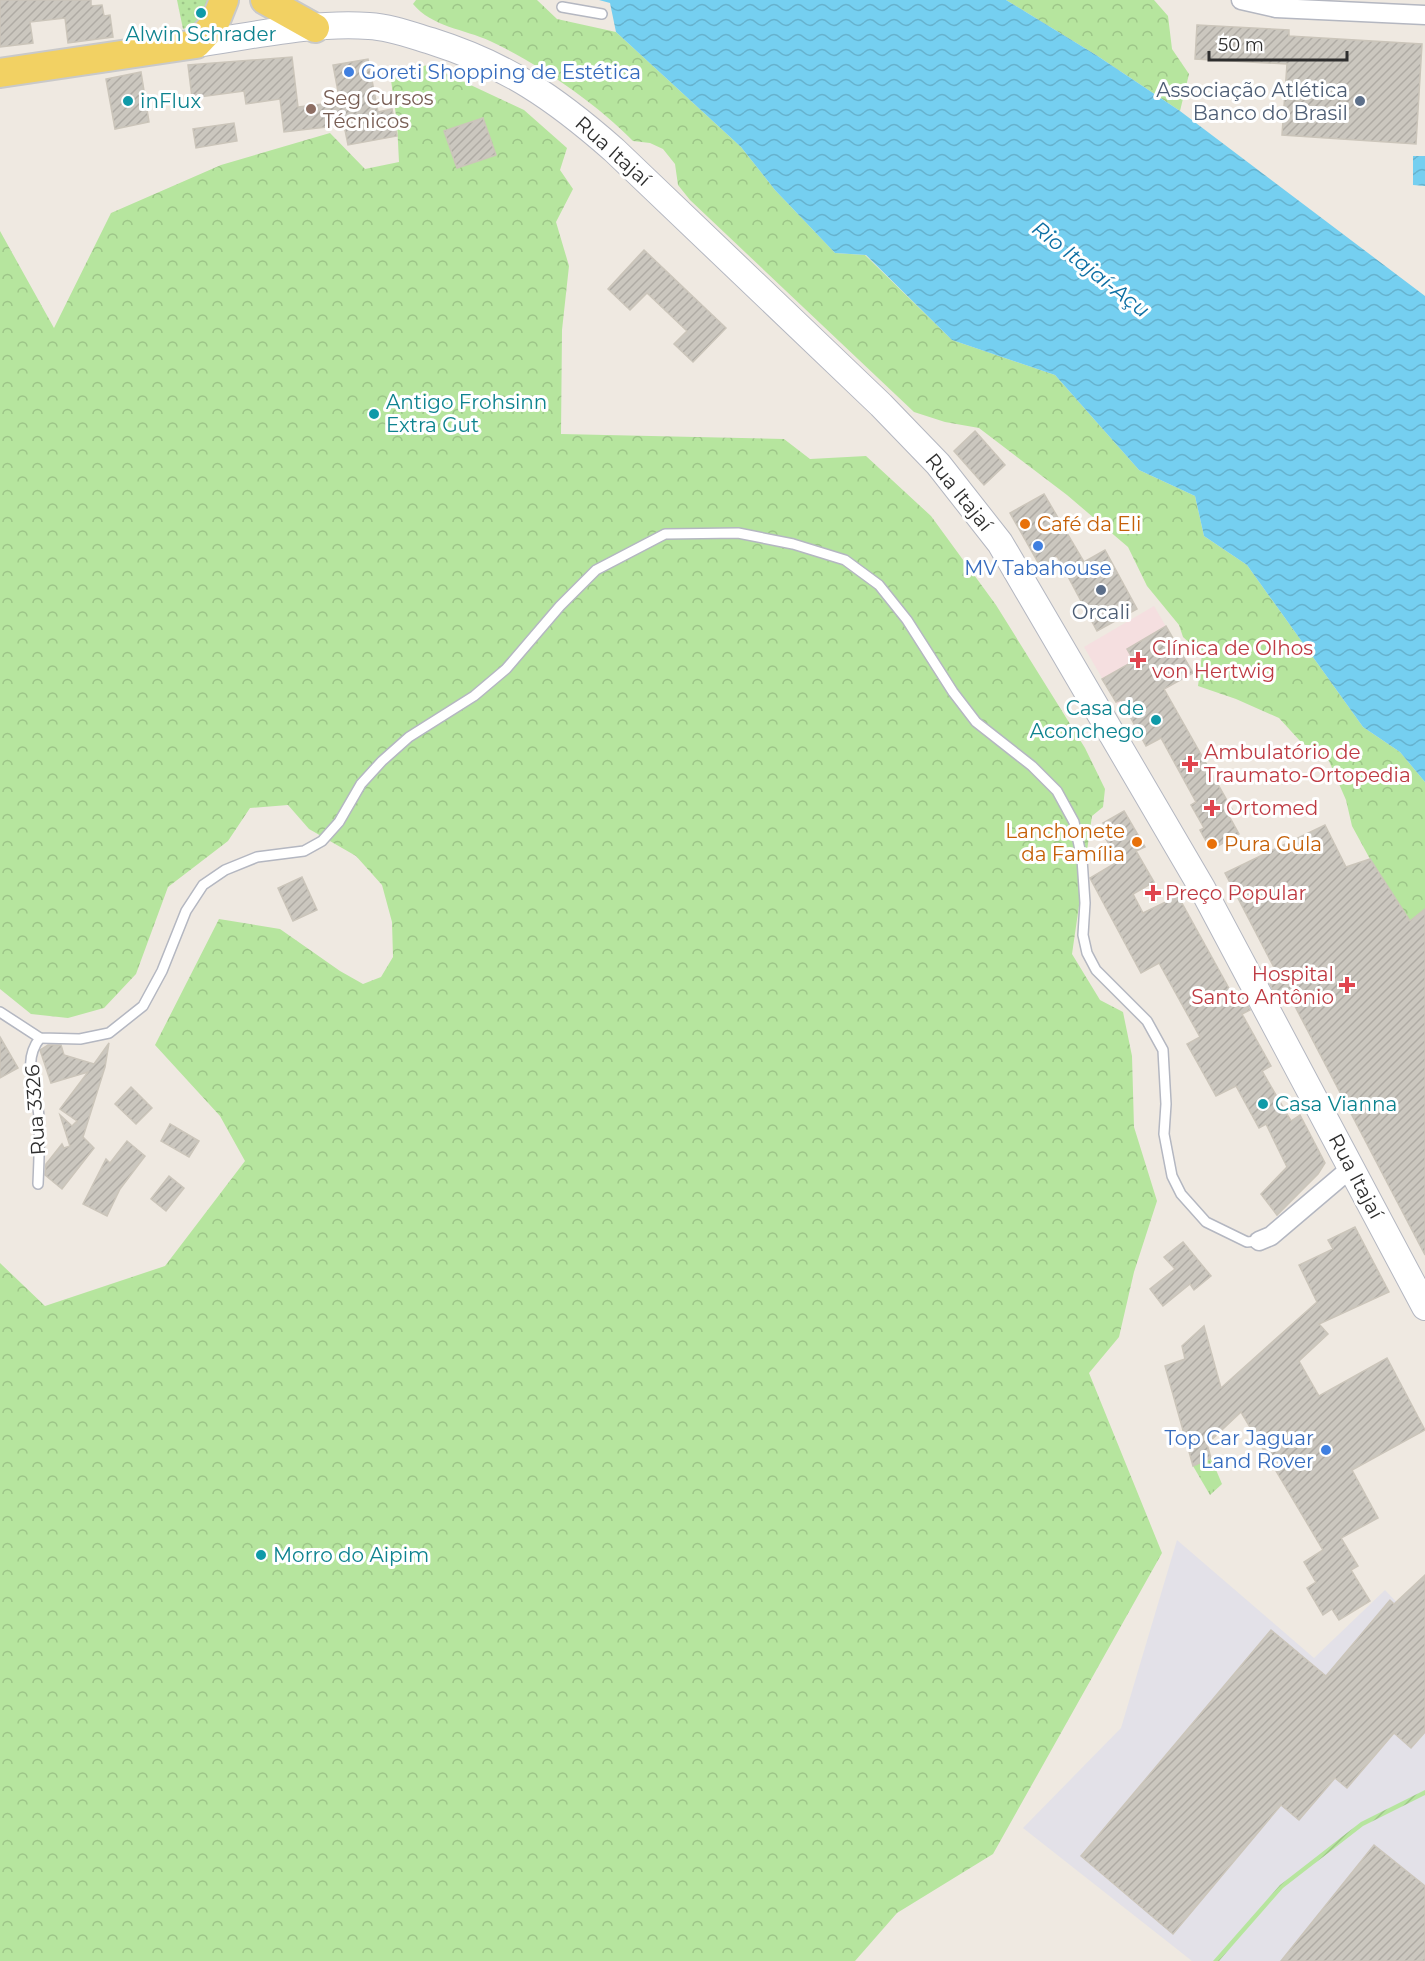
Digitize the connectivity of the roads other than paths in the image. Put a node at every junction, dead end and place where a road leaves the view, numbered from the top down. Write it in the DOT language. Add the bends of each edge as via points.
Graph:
graph roads {
  1 [pos="224,0"];
  2 [pos="265,0"];
  3 [pos="1241,0"];
  4 [pos="562,7"];
  5 [pos="602,14"];
  6 [pos="1425,15"];
  7 [pos="315,28"];
  8 [pos="195,44"];
  9 [pos="0,73"];
  10 [pos="0,1012"];
  11 [pos="40,1038"];
  12 [pos="1351,1168"];
  13 [pos="38,1184"];
  14 [pos="1259,1241"];
  15 [pos="1425,1307"];
  1 -- 8 [label="main road" via="214,25"];
  2 -- 7 [label="main road"];
  3 -- 6 [label="street" via="1276,8"];
  4 -- 5 [label="lane"];
  7 -- 8 [label="main road, Rua Itajaí"];
  7 -- 12 [label="main road, Rua Itajaí" via="371,26 397,31 487,62 546,94 582,121 717,246 939,464 974,506 1027,585 1202,888"];
  8 -- 9 [label="main road"];
  10 -- 11 [label="lane"];
  11 -- 13 [label="lane, Rua 3326" via="30,1057 39,1116"];
  11 -- 14 [label="lane" via="80,1040 109,1033 143,1006 162,971 186,910 203,885 256,857 304,852 322,841 382,761 409,737 474,696 506,669 596,570 665,534 738,533 845,560 879,585 976,722 1057,791 1074,822 1082,859 1083,935 1087,953 1096,970 1147,1021 1163,1050 1164,1134 1172,1176 1186,1202 1206,1222 1247,1242"];
  12 -- 14 [label="street" via="1271,1236"];
  12 -- 15 [label="main road, Rua Itajaí"];
}
